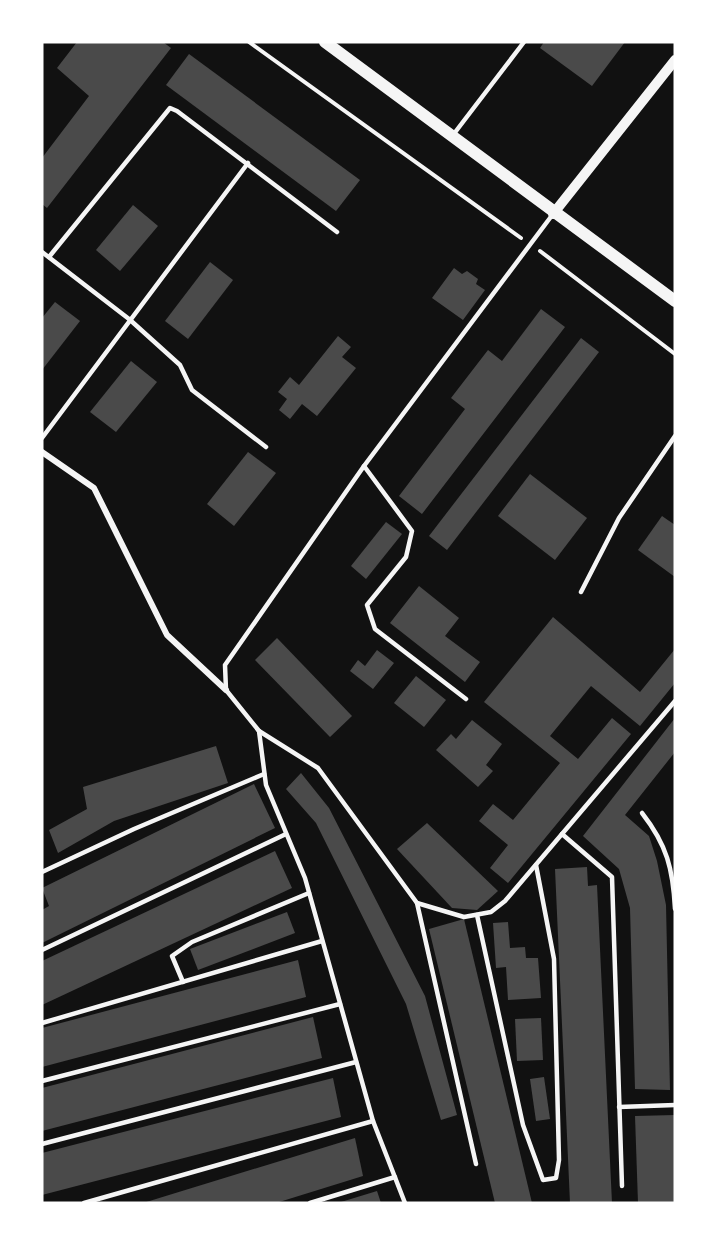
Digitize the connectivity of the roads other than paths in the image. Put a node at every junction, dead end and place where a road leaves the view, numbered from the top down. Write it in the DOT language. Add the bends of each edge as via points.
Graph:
graph roads {
  1 [pos="325,42"];
  2 [pos="524,42"];
  3 [pos="675,60"];
  4 [pos="452,137"];
  5 [pos="248,163"];
  6 [pos="553,214"];
  7 [pos="337,232"];
  8 [pos="42,252"];
  9 [pos="49,257"];
  10 [pos="675,301"];
  11 [pos="129,320"];
  12 [pos="675,436"];
  13 [pos="42,438"];
  14 [pos="266,447"];
  15 [pos="42,452"];
  16 [pos="364,466"];
  17 [pos="581,592"];
  18 [pos="226,690"];
  19 [pos="466,699"];
  20 [pos="675,701"];
  21 [pos="259,731"];
  22 [pos="264,774"];
  23 [pos="642,813"];
  24 [pos="286,834"];
  25 [pos="562,834"];
  26 [pos="536,865"];
  27 [pos="42,872"];
  28 [pos="309,893"];
  29 [pos="417,903"];
  30 [pos="675,909"];
  31 [pos="477,915"];
  32 [pos="322,941"];
  33 [pos="42,950"];
  34 [pos="183,982"];
  35 [pos="340,1004"];
  36 [pos="42,1023"];
  37 [pos="356,1062"];
  38 [pos="42,1081"];
  39 [pos="675,1106"];
  40 [pos="619,1107"];
  41 [pos="373,1121"];
  42 [pos="42,1144"];
  43 [pos="476,1164"];
  44 [pos="395,1177"];
  45 [pos="622,1186"];
  46 [pos="84,1203"];
  47 [pos="310,1203"];
  48 [pos="405,1203"];
  1 -- 4 [label="main road"];
  2 -- 4 [label="lane"];
  3 -- 6 [label="street"];
  4 -- 6 [label="main road"];
  5 -- 7 [label="lane"];
  5 -- 9 [label="lane" via="170,108"];
  5 -- 11 [label="lane"];
  6 -- 10 [label="main road"];
  6 -- 16 [label="lane"];
  8 -- 9 [label="lane"];
  9 -- 11 [label="lane"];
  11 -- 13 [label="lane"];
  11 -- 14 [label="lane" via="180,365 192,390"];
  12 -- 17 [label="lane" via="619,518"];
  15 -- 18 [label="street" via="94,488 167,635"];
  16 -- 18 [label="lane" via="225,665"];
  16 -- 19 [label="lane" via="412,531 406,557 368,606 375,629"];
  18 -- 21 [label="lane"];
  20 -- 25 [label="lane"];
  21 -- 22 [label="lane"];
  21 -- 29 [label="lane" via="318,768"];
  22 -- 24 [label="lane"];
  22 -- 27 [label="lane"];
  23 -- 30 [label="lane" via="659,835 673,872"];
  24 -- 28 [label="lane"];
  24 -- 33 [label="lane"];
  25 -- 26 [label="lane"];
  25 -- 40 [label="lane" via="612,877"];
  26 -- 31 [label="lane" via="505,901 491,912"];
  26 -- 31 [label="lane" via="554,959 559,1160 556,1178 543,1180 524,1125"];
  28 -- 32 [label="lane"];
  28 -- 34 [label="lane" via="192,942 172,956"];
  29 -- 31 [label="lane" via="464,917"];
  29 -- 43 [label="lane"];
  32 -- 34 [label="lane"];
  32 -- 35 [label="lane"];
  34 -- 36 [label="lane"];
  35 -- 37 [label="lane"];
  35 -- 38 [label="lane"];
  37 -- 41 [label="lane"];
  37 -- 42 [label="lane"];
  39 -- 40 [label="lane"];
  40 -- 45 [label="lane"];
  41 -- 44 [label="lane"];
  41 -- 46 [label="lane"];
  44 -- 47 [label="lane"];
  44 -- 48 [label="lane"];
}
